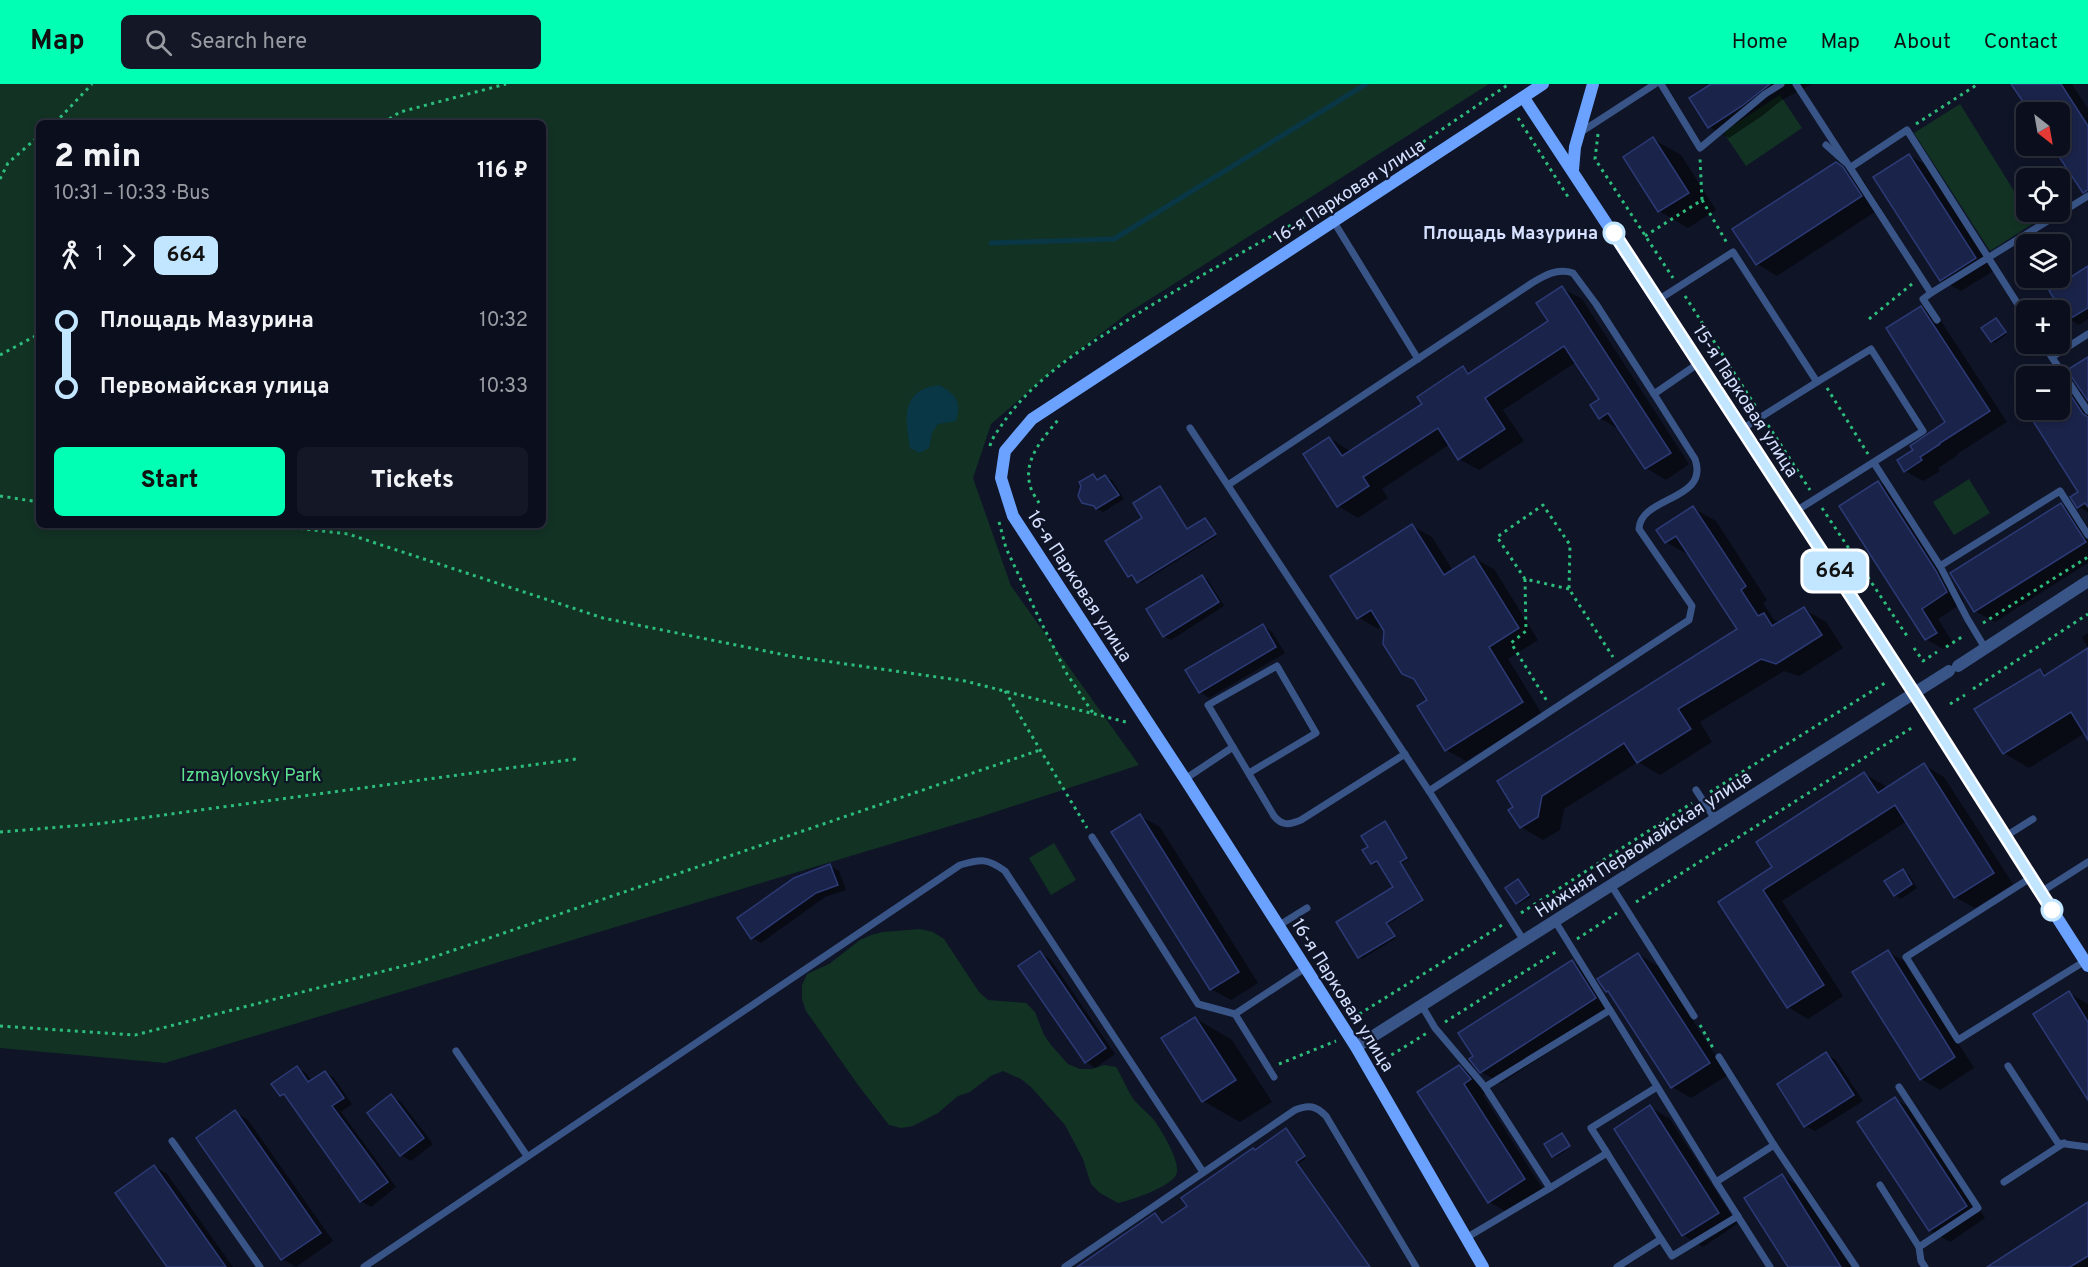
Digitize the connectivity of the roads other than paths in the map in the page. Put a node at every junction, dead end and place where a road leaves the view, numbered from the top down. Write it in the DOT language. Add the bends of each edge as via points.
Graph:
graph roads {
  1 [pos="1544,84"];
  2 [pos="1593,84"];
  3 [pos="1655,84"];
  4 [pos="1661,84"];
  5 [pos="1781,84"];
  6 [pos="1796,84"];
  7 [pos="1524,98"];
  8 [pos="1578,134"];
  9 [pos="1826,145"];
  10 [pos="1851,167"];
  11 [pos="1573,170"];
  12 [pos="2088,196"];
  13 [pos="1334,222"];
  14 [pos="1989,257"];
  15 [pos="1931,293"];
  16 [pos="1658,300"];
  17 [pos="2016,301"];
  18 [pos="1936,320"];
  19 [pos="2088,334"];
  20 [pos="2050,354"];
  21 [pos="2052,357"];
  22 [pos="1418,359"];
  23 [pos="1699,363"];
  24 [pos="1819,380"];
  25 [pos="1654,394"];
  26 [pos="2088,411"];
  27 [pos="1190,428"];
  28 [pos="1742,429"];
  29 [pos="1874,463"];
  30 [pos="1228,485"];
  31 [pos="1796,511"];
  32 [pos="2088,535"];
  33 [pos="1940,566"];
  34 [pos="2088,581"];
  35 [pos="1985,648"];
  36 [pos="1914,693"];
  37 [pos="1233,747"];
  38 [pos="1405,754"];
  39 [pos="1249,773"];
  40 [pos="1185,779"];
  41 [pos="1695,790"];
  42 [pos="1429,792"];
  43 [pos="1715,819"];
  44 [pos="2033,819"];
  45 [pos="2006,836"];
  46 [pos="1092,837"];
  47 [pos="2088,862"];
  48 [pos="2032,877"];
  49 [pos="1611,885"];
  50 [pos="2041,892"];
  51 [pos="1307,908"];
  52 [pos="1555,921"];
  53 [pos="1278,926"];
  54 [pos="1524,941"];
  55 [pos="2086,963"];
  56 [pos="1305,968"];
  57 [pos="1422,1006"];
  58 [pos="1610,1010"];
  59 [pos="1235,1014"];
  60 [pos="1694,1016"];
  61 [pos="1356,1047"];
  62 [pos="456,1051"];
  63 [pos="1719,1057"];
  64 [pos="2008,1066"];
  65 [pos="1274,1077"];
  66 [pos="1657,1086"];
  67 [pos="1485,1087"];
  68 [pos="1899,1087"];
  69 [pos="172,1141"];
  70 [pos="2064,1143"];
  71 [pos="1774,1145"];
  72 [pos="2088,1147"];
  73 [pos="1606,1153"];
  74 [pos="527,1156"];
  75 [pos="1203,1172"];
  76 [pos="1716,1182"];
  77 [pos="2004,1182"];
  78 [pos="1880,1185"];
  79 [pos="1550,1188"];
  80 [pos="1738,1216"];
  81 [pos="1466,1238"];
  82 [pos="1661,1239"];
  83 [pos="1919,1246"];
  84 [pos="260,1267"];
  85 [pos="364,1267"];
  86 [pos="1065,1267"];
  87 [pos="1416,1267"];
  88 [pos="1483,1267"];
  89 [pos="1617,1267"];
  90 [pos="1770,1267"];
  91 [pos="1856,1267"];
  92 [pos="1925,1267"];
  1 -- 7 [label="main road, 16-я Парковая улица"];
  2 -- 8 [label="main road"];
  3 -- 8 [label="lane"];
  4 -- 5 [label="lane" via="1700,148"];
  6 -- 10 [label="lane"];
  7 -- 11 [label="main road, 15-я Парковая улица"];
  7 -- 13 [label="main road, 16-я Парковая улица"];
  8 -- 11 [label="main road"];
  9 -- 10 [label="lane"];
  10 -- 14 [label="lane" via="1907,130"];
  10 -- 15 [label="lane"];
  11 -- 16 [label="main road, 15-я Парковая улица"];
  12 -- 14 [label="lane"];
  13 -- 22 [label="lane"];
  13 -- 40 [label="main road, 16-я Парковая улица" via="1032,419 1005,451 1001,478 1013,516"];
  14 -- 15 [label="lane"];
  14 -- 17 [label="lane"];
  15 -- 18 [label="lane" via="1923,299"];
  16 -- 23 [label="main road, 15-я Парковая улица"];
  16 -- 24 [label="lane" via="1733,252"];
  19 -- 21 [label="lane"];
  20 -- 21 [label="lane"];
  21 -- 26 [label="lane"];
  22 -- 25 [label="lane" via="1545,276 1562,270 1573,273 1596,304"];
  22 -- 30 [label="lane"];
  23 -- 25 [label="lane"];
  23 -- 28 [label="main road, 15-я Парковая улица"];
  24 -- 28 [label="lane"];
  24 -- 29 [label="lane" via="1871,349 1923,430"];
  25 -- 42 [label="lane" via="1695,459 1697,478 1644,517 1639,529 1692,606 1689,620"];
  27 -- 30 [label="lane"];
  28 -- 31 [label="main road, 15-я Парковая улица"];
  29 -- 31 [label="lane"];
  29 -- 33 [label="lane"];
  30 -- 38 [label="lane"];
  31 -- 36 [label="main road, 15-я Парковая улица"];
  32 -- 33 [label="lane" via="2060,491"];
  33 -- 35 [label="lane"];
  34 -- 35 [label="street, Нижняя Первомайская улица"];
  35 -- 36 [label="street, Нижняя Первомайская улица"];
  36 -- 43 [label="street, Нижняя Первомайская улица"];
  36 -- 45 [label="main road, 15-я Парковая улица"];
  37 -- 39 [label="lane"];
  37 -- 39 [label="lane" via="1208,705 1277,666 1316,734"];
  37 -- 40 [label="lane"];
  38 -- 39 [label="lane" via="1286,825 1274,816"];
  38 -- 42 [label="lane"];
  40 -- 53 [label="main road, 16-я Парковая улица"];
  41 -- 43 [label="lane"];
  42 -- 54 [label="lane"];
  43 -- 49 [label="street, Нижняя Первомайская улица"];
  44 -- 45 [label="lane"];
  45 -- 48 [label="main road, 15-я Парковая улица"];
  46 -- 59 [label="lane" via="1198,1004"];
  47 -- 50 [label="lane"];
  48 -- 50 [label="main road, 15-я Парковая улица"];
  48 -- 55 [label="lane" via="1906,957 1958,1040"];
  49 -- 52 [label="street, Нижняя Первомайская улица"];
  49 -- 60 [label="lane"];
  50 -- 55 [label="main road, 15-я Парковая улица"];
  51 -- 53 [label="lane"];
  52 -- 54 [label="street, Нижняя Первомайская улица"];
  52 -- 58 [label="lane"];
  53 -- 56 [label="main road, 16-я Парковая улица"];
  54 -- 57 [label="street, Нижняя Первомайская улица"];
  56 -- 59 [label="lane"];
  56 -- 61 [label="main road, 16-я Парковая улица"];
  57 -- 61 [label="street, Нижняя Первомайская улица"];
  57 -- 67 [label="lane"];
  58 -- 66 [label="lane"];
  58 -- 67 [label="lane"];
  59 -- 65 [label="lane"];
  61 -- 81 [label="main road, 16-я Парковая улица"];
  62 -- 74 [label="lane"];
  63 -- 71 [label="lane"];
  64 -- 70 [label="lane" via="2058,1143"];
  66 -- 73 [label="lane" via="1591,1128"];
  66 -- 76 [label="lane"];
  67 -- 79 [label="lane"];
  68 -- 83 [label="lane" via="1978,1208"];
  69 -- 84 [label="lane"];
  70 -- 72 [label="lane"];
  70 -- 77 [label="lane"];
  71 -- 76 [label="lane"];
  71 -- 91 [label="lane"];
  73 -- 79 [label="lane"];
  73 -- 82 [label="lane"];
  74 -- 75 [label="lane" via="960,865 978,860 993,862 1005,871"];
  74 -- 85 [label="lane"];
  75 -- 86 [label="lane"];
  75 -- 87 [label="lane" via="1295,1110 1306,1105 1318,1108"];
  76 -- 80 [label="lane"];
  78 -- 83 [label="lane"];
  79 -- 81 [label="lane"];
  80 -- 82 [label="lane" via="1672,1256"];
  80 -- 90 [label="lane"];
  81 -- 88 [label="main road, 16-я Парковая улица"];
  82 -- 89 [label="lane"];
  83 -- 92 [label="lane"];
}
